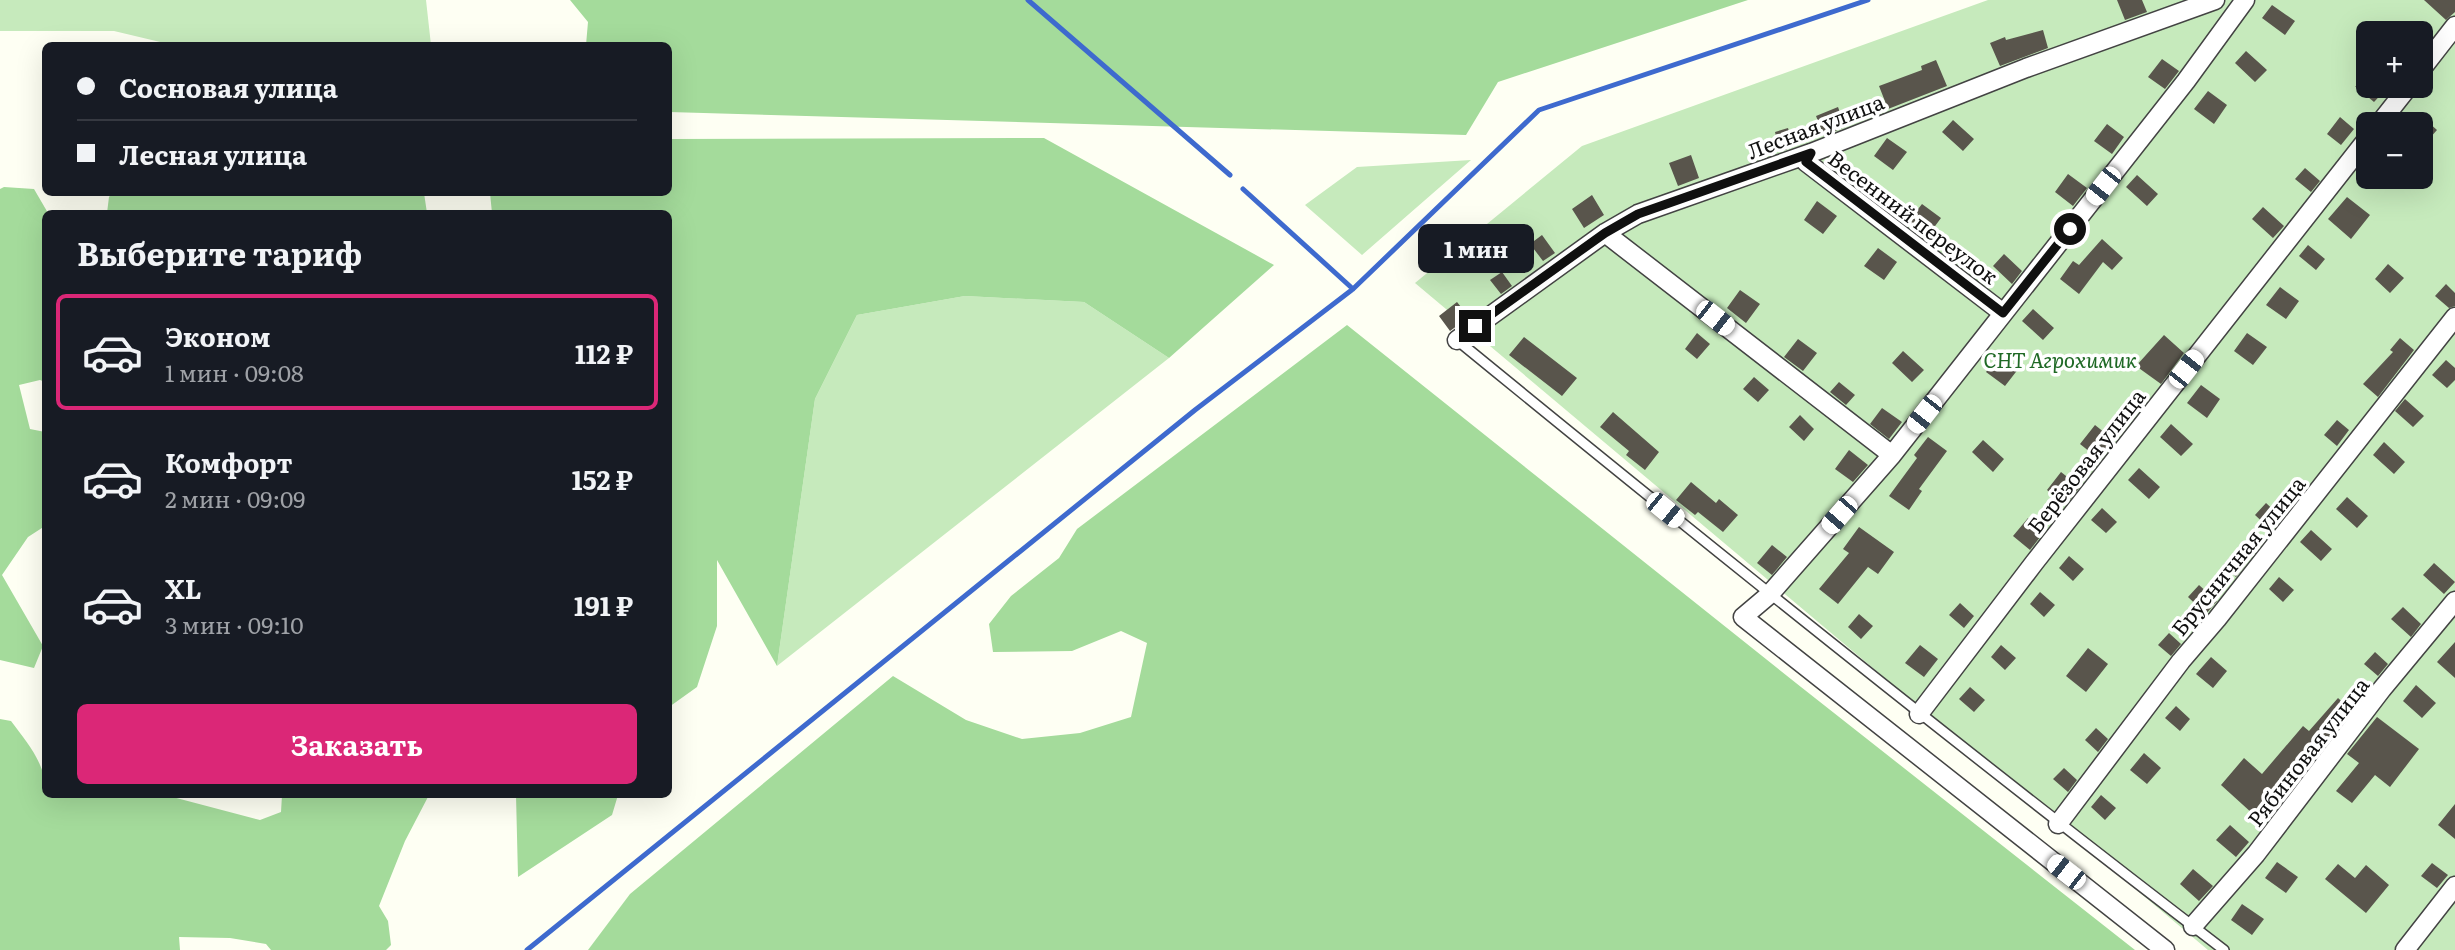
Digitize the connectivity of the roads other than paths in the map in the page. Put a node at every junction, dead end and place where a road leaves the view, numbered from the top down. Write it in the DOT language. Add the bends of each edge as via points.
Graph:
graph roads {
  1 [pos="2215,0"];
  2 [pos="2245,0"];
  3 [pos="2455,26"];
  4 [pos="2433,54"];
  5 [pos="2400,98"];
  6 [pos="2388,112"];
  7 [pos="1811,153"];
  8 [pos="2356,153"];
  9 [pos="1605,233"];
  10 [pos="2003,313"];
  11 [pos="2455,317"];
  12 [pos="1457,340"];
  13 [pos="1892,455"];
  14 [pos="1769,595"];
  15 [pos="2455,601"];
  16 [pos="1919,714"];
  17 [pos="2057,824"];
  18 [pos="2455,886"];
  19 [pos="2193,926"];
  20 [pos="2165,950"];
  21 [pos="2224,950"];
  22 [pos="2405,950"];
  1 -- 7 [label="street, Лесная улица"];
  2 -- 10 [label="street"];
  3 -- 4 [label="street"];
  5 -- 6 [label="street"];
  7 -- 9 [label="street, Лесная улица" via="1638,214"];
  7 -- 10 [label="street, Весенний переулок" via="1806,162"];
  8 -- 16 [label="street, Берёзовая улица"];
  9 -- 12 [label="street, Лесная улица"];
  9 -- 13 [label="street"];
  10 -- 13 [label="street"];
  11 -- 17 [label="street, Брусничная улица"];
  12 -- 14 [label="lane"];
  13 -- 14 [label="street"];
  14 -- 16 [label="lane"];
  14 -- 20 [label="street" via="1743,617"];
  15 -- 19 [label="street, Рябиновая улица" via="2256,854"];
  16 -- 17 [label="lane"];
  17 -- 19 [label="lane"];
  18 -- 22 [label="street"];
  19 -- 21 [label="lane"];
}
